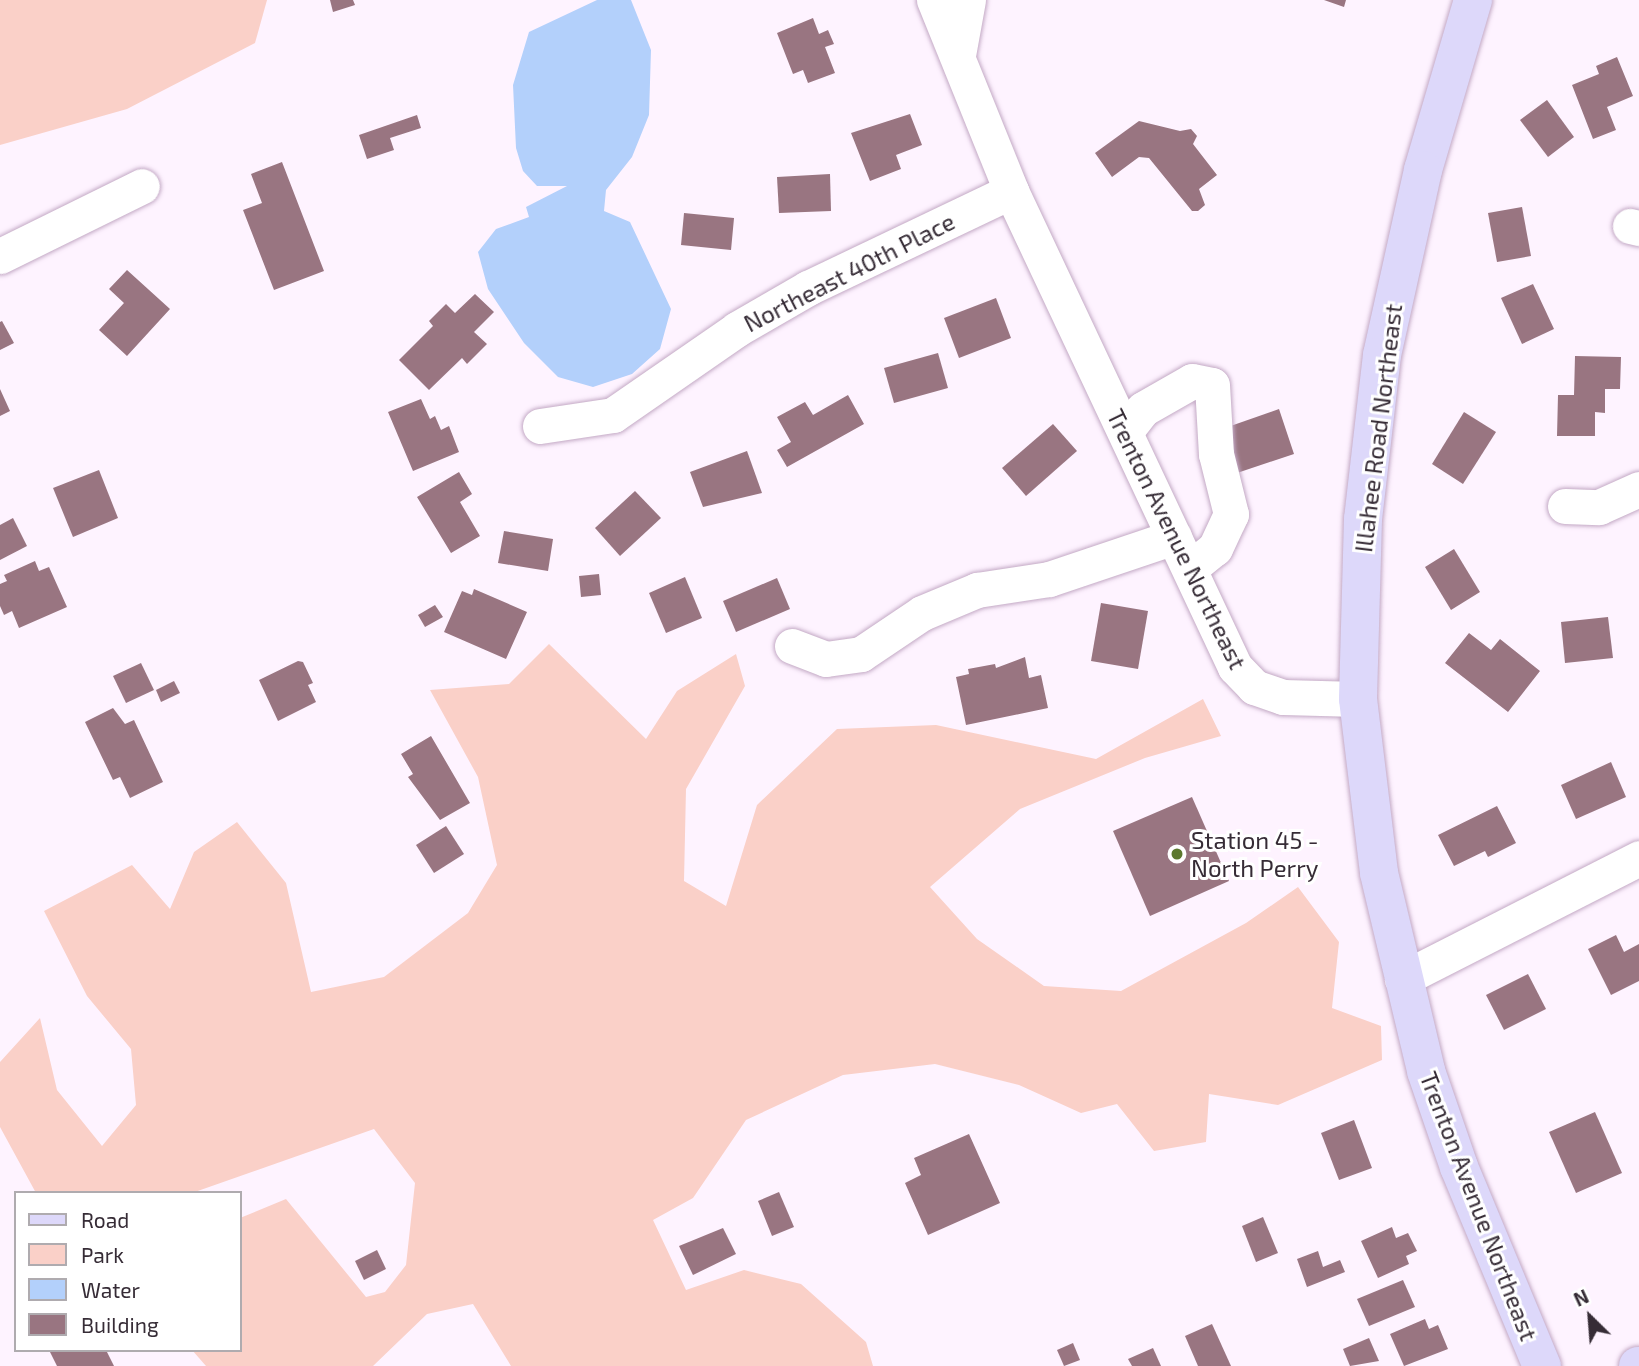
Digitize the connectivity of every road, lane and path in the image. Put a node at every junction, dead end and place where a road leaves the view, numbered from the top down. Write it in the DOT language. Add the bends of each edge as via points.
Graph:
graph roads {
  1 [pos="934,0"];
  2 [pos="968,0"];
  3 [pos="1474,0"];
  4 [pos="958,55"];
  5 [pos="142,186"];
  6 [pos="1011,191"];
  7 [pos="0,256"];
  8 [pos="540,426"];
  9 [pos="1125,432"];
  10 [pos="1639,489"];
  11 [pos="1565,506"];
  12 [pos="1174,537"];
  13 [pos="1189,569"];
  14 [pos="792,646"];
  15 [pos="1358,699"];
  16 [pos="1639,858"];
  17 [pos="1402,979"];
  18 [pos="1542,1366"];
  1 -- 4 [label="street, Trenton Avenue Northeast"];
  2 -- 4 [label="street"];
  3 -- 15 [label="main road, Illahee Road Northeast" via="1423,170 1382,355 1363,519"];
  4 -- 6 [label="street, Trenton Avenue Northeast"];
  5 -- 7 [label="street"];
  6 -- 8 [label="street, Northeast 40th Place" via="796,295 737,329 613,415"];
  6 -- 9 [label="street, Trenton Avenue Northeast"];
  9 -- 12 [label="street, Trenton Avenue Northeast"];
  9 -- 13 [label="street" via="1143,409 1192,381 1212,385 1216,454 1231,514 1215,548"];
  10 -- 11 [label="street" via="1599,507"];
  12 -- 13 [label="street, Trenton Avenue Northeast"];
  12 -- 14 [label="street" via="1049,579 977,590 922,613 861,654 826,659"];
  13 -- 15 [label="street, Trenton Avenue Northeast" via="1235,667 1254,687 1283,697"];
  15 -- 17 [label="main road, Trenton Avenue Northeast" via="1379,873"];
  16 -- 17 [label="street"];
  17 -- 18 [label="main road, Trenton Avenue Northeast" via="1436,1105"];
}
